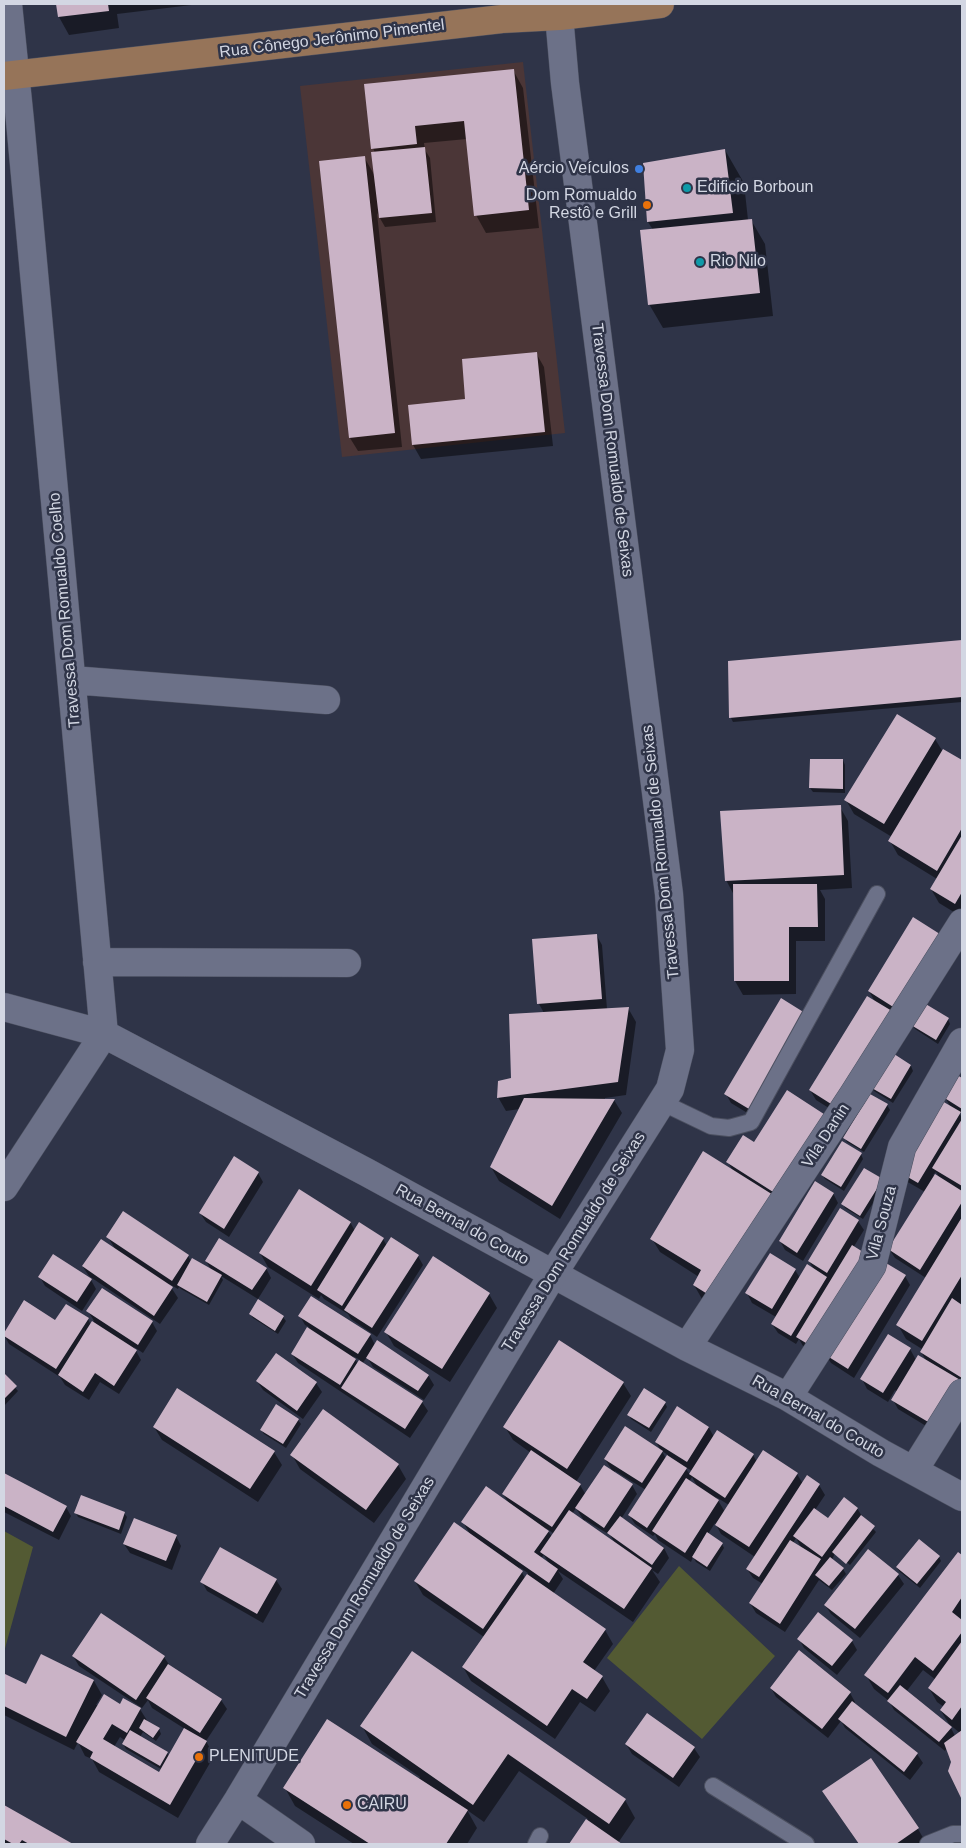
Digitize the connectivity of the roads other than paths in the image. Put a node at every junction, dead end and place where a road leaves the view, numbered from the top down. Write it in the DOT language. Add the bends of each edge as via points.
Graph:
graph roads {
  1 [pos="8,4"];
  2 [pos="660,4"];
  3 [pos="559,10"];
  4 [pos="9,76"];
  5 [pos="72,680"];
  6 [pos="326,700"];
  7 [pos="877,894"];
  8 [pos="962,923"];
  9 [pos="97,962"];
  10 [pos="346,963"];
  11 [pos="4,1008"];
  12 [pos="104,1034"];
  13 [pos="962,1042"];
  14 [pos="661,1102"];
  15 [pos="4,1187"];
  16 [pos="553,1274"];
  17 [pos="687,1347"];
  18 [pos="962,1393"];
  19 [pos="788,1397"];
  20 [pos="914,1470"];
  21 [pos="962,1497"];
  22 [pos="713,1786"];
  23 [pos="238,1800"];
  24 [pos="962,1834"];
  25 [pos="210,1844"];
  26 [pos="301,1844"];
  27 [pos="806,1844"];
  28 [pos="928,1844"];
  1 -- 4 [label="street, Travessa Dom Romualdo Coelho"];
  2 -- 3 [label="main road, Rua Cônego Jerônimo Pimentel"];
  3 -- 4 [label="main road, Rua Cônego Jerônimo Pimentel"];
  3 -- 14 [label="street, Travessa Dom Romualdo de Seixas" via="564,83 669,894 680,1050 670,1089"];
  4 -- 5 [label="street, Travessa Dom Romualdo Coelho"];
  5 -- 6 [label="street"];
  5 -- 9 [label="street, Travessa Dom Romualdo Coelho"];
  7 -- 14 [label="lane" via="751,1122 729,1128 711,1126"];
  8 -- 17 [label="street, Vila Danin"];
  9 -- 10 [label="street"];
  9 -- 12 [label="street, Travessa Dom Romualdo Coelho"];
  11 -- 12 [label="street, Rua Bernal do Couto"];
  12 -- 15 [label="street"];
  12 -- 16 [label="street, Rua Bernal do Couto"];
  13 -- 19 [label="street, Vila Souza" via="902,1147 872,1266"];
  14 -- 16 [label="street, Travessa Dom Romualdo de Seixas"];
  16 -- 17 [label="street, Rua Bernal do Couto"];
  16 -- 23 [label="street, Travessa Dom Romualdo de Seixas"];
  17 -- 19 [label="street, Rua Bernal do Couto"];
  18 -- 20 [label="street"];
  19 -- 20 [label="street, Rua Bernal do Couto" via="881,1454"];
  20 -- 21 [label="street, Rua Bernal do Couto"];
  22 -- 27 [label="lane"];
  23 -- 25 [label="street, Travessa Dom Romualdo de Seixas"];
  23 -- 26 [label="street"];
  24 -- 28 [label="lane" via="953,1834"];
}
